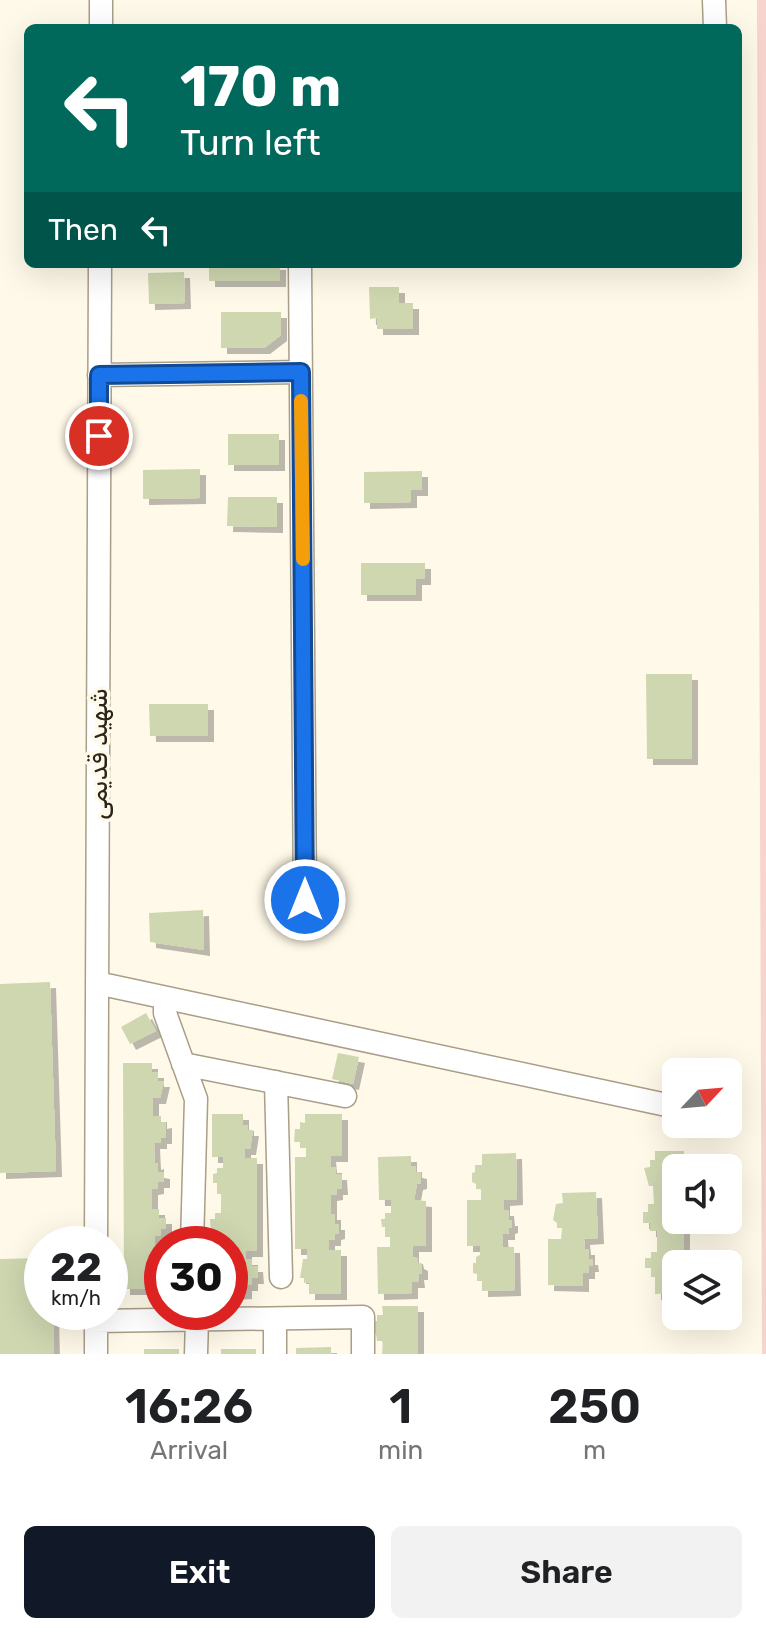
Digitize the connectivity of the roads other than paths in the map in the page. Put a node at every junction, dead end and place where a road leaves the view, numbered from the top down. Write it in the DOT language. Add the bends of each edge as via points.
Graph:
graph roads {
  1 [pos="101,0"];
  2 [pos="714,0"];
  3 [pos="101,24"];
  4 [pos="715,24"];
  5 [pos="100,268"];
  6 [pos="300,268"];
  7 [pos="301,372"];
  8 [pos="99,375"];
  9 [pos="305,900"];
  10 [pos="97,983"];
  11 [pos="165,999"];
  12 [pos="183,1064"];
  13 [pos="276,1082"];
  14 [pos="345,1096"];
  15 [pos="662,1104"];
  16 [pos="96,1226"];
  17 [pos="192,1226"];
  18 [pos="281,1277"];
  19 [pos="248,1319"];
  20 [pos="275,1319"];
  21 [pos="96,1330"];
  22 [pos="197,1330"];
  23 [pos="96,1354"];
  24 [pos="196,1354"];
  25 [pos="275,1354"];
  26 [pos="363,1354"];
  1 -- 3 [label="street"];
  2 -- 4 [label="street"];
  5 -- 8 [label="street, شهید قدیمی"];
  6 -- 7 [label="street"];
  7 -- 8 [label="street"];
  7 -- 9 [label="street"];
  8 -- 10 [label="street, شهید قدیمی"];
  10 -- 11 [label="street"];
  10 -- 16 [label="street, شهید قدیمی"];
  11 -- 12 [label="street"];
  11 -- 15 [label="street"];
  12 -- 13 [label="street"];
  12 -- 17 [label="street" via="196,1099"];
  13 -- 14 [label="street"];
  13 -- 18 [label="street"];
  19 -- 20 [label="street"];
  20 -- 25 [label="street"];
  20 -- 26 [label="street" via="363,1317"];
  21 -- 23 [label="street"];
  22 -- 24 [label="street"];
}
